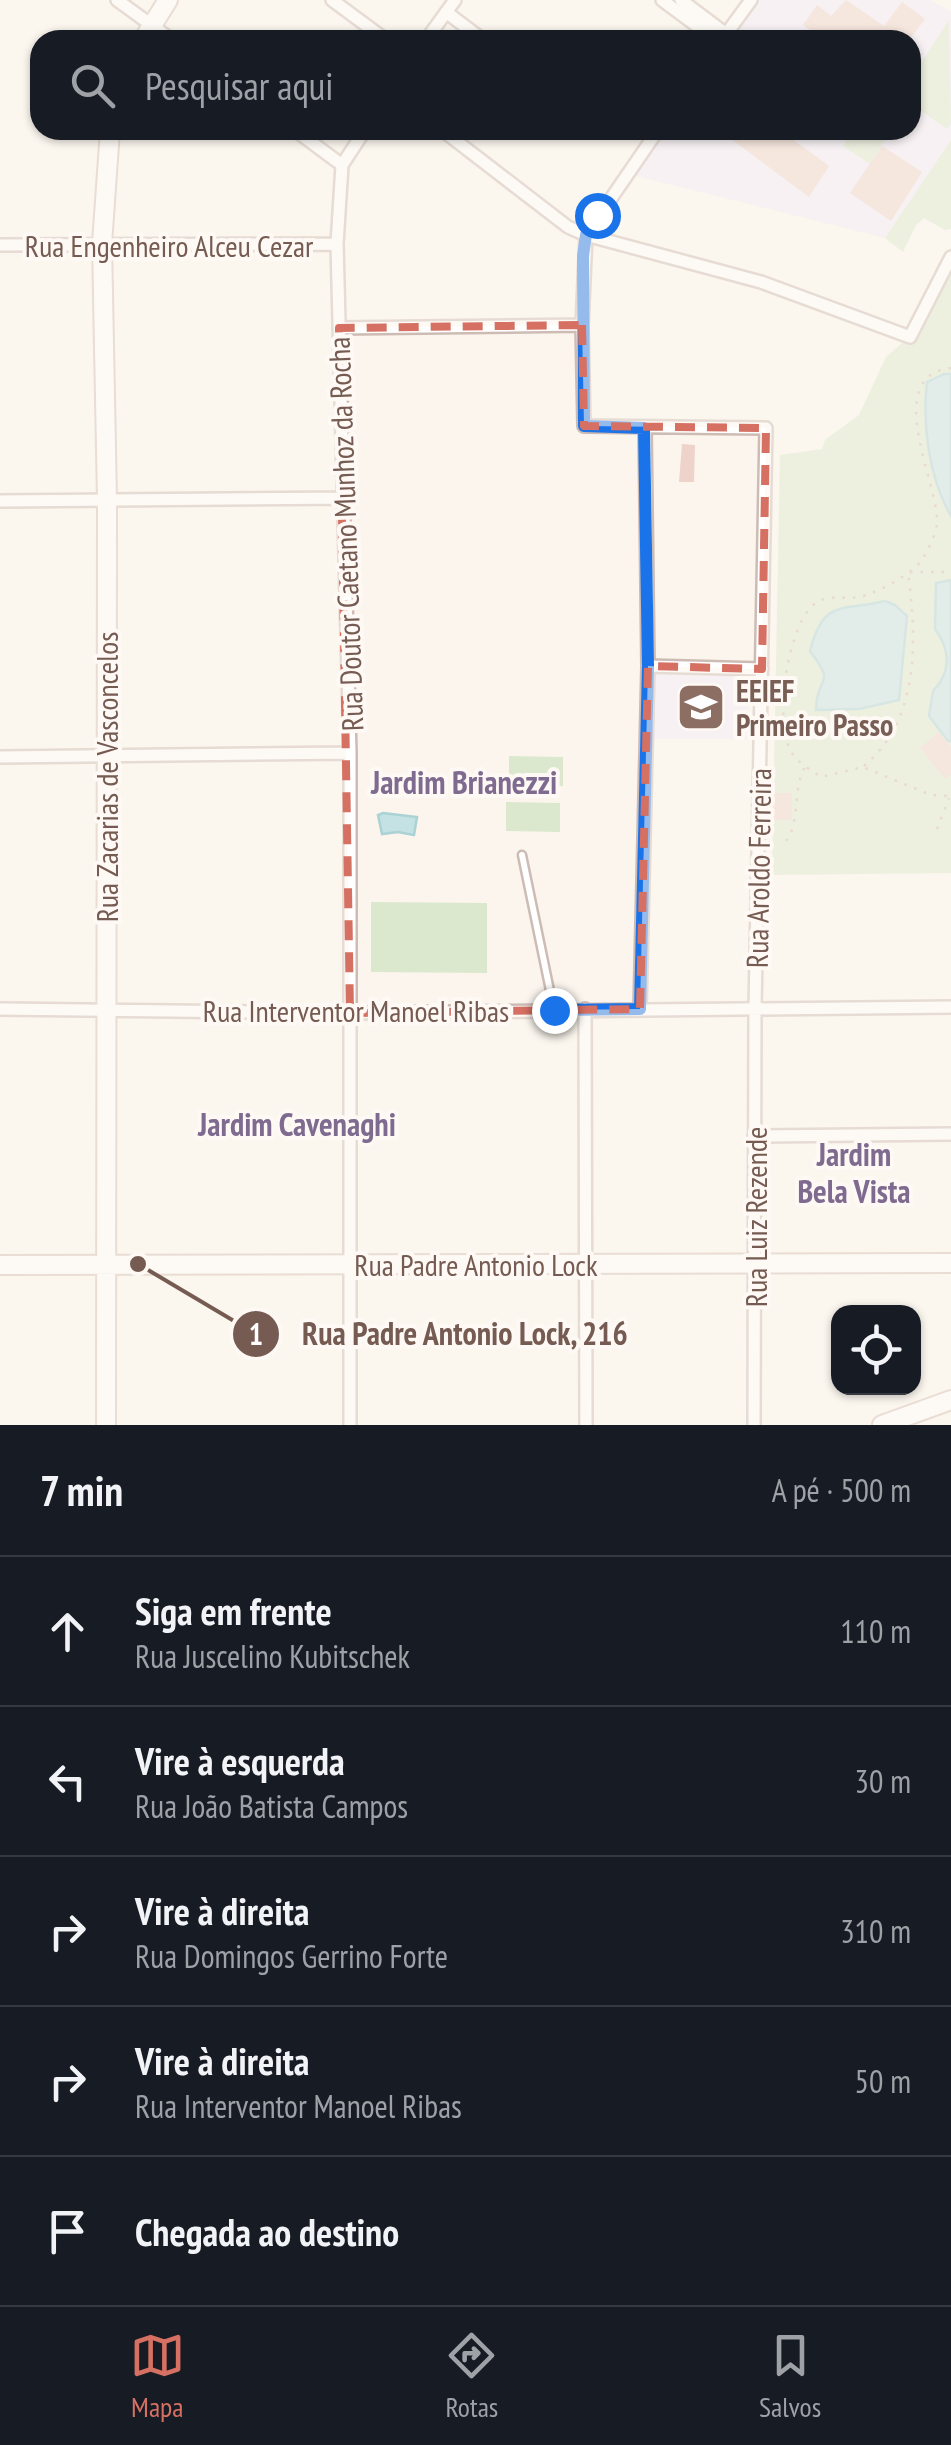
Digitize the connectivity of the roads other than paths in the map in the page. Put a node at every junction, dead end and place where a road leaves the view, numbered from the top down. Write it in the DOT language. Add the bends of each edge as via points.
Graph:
graph roads {
  1 [pos="118,0"];
  2 [pos="168,0"];
  3 [pos="332,0"];
  4 [pos="455,0"];
  5 [pos="662,0"];
  6 [pos="681,0"];
  7 [pos="752,0"];
  8 [pos="446,12"];
  9 [pos="145,30"];
  10 [pos="148,30"];
  11 [pos="372,30"];
  12 [pos="433,30"];
  13 [pos="470,30"];
  14 [pos="709,30"];
  15 [pos="713,30"];
  16 [pos="728,30"];
  17 [pos="109,140"];
  18 [pos="308,140"];
  19 [pos="358,140"];
  20 [pos="455,140"];
  21 [pos="651,140"];
  22 [pos="342,165"];
  23 [pos="586,235"];
  24 [pos="102,244"];
  25 [pos="337,244"];
  26 [pos="0,245"];
  27 [pos="951,257"];
  28 [pos="582,325"];
  29 [pos="339,328"];
  30 [pos="644,428"];
  31 [pos="344,498"];
  32 [pos="107,500"];
  33 [pos="0,501"];
  34 [pos="648,666"];
  35 [pos="762,669"];
  36 [pos="350,753"];
  37 [pos="0,757"];
  38 [pos="106,758"];
  39 [pos="522,855"];
  40 [pos="951,1006"];
  41 [pos="0,1009"];
  42 [pos="105,1009"];
  43 [pos="584,1009"];
  44 [pos="640,1009"];
  45 [pos="755,1009"];
  46 [pos="554,1010"];
  47 [pos="350,1013"];
  48 [pos="951,1134"];
  49 [pos="754,1136"];
  50 [pos="586,1263"];
  51 [pos="755,1263"];
  52 [pos="951,1263"];
  53 [pos="105,1264"];
  54 [pos="0,1265"];
  55 [pos="349,1265"];
  56 [pos="951,1400"];
  57 [pos="106,1425"];
  58 [pos="350,1425"];
  59 [pos="586,1425"];
  60 [pos="754,1425"];
  61 [pos="882,1425"];
  1 -- 9 [label="street"];
  2 -- 10 [label="street"];
  3 -- 11 [label="street"];
  4 -- 8 [label="street"];
  5 -- 14 [label="street"];
  6 -- 15 [label="street"];
  7 -- 16 [label="street"];
  8 -- 12 [label="street"];
  8 -- 13 [label="street"];
  17 -- 24 [label="street, Rua Zacarias de Vasconcelos"];
  18 -- 22 [label="street"];
  19 -- 22 [label="street, Rua Doutor Caetano Munhoz da Rocha"];
  20 -- 23 [label="street"];
  21 -- 23 [label="street"];
  22 -- 25 [label="street, Rua Doutor Caetano Munhoz da Rocha"];
  23 -- 27 [label="street" via="761,282 910,337"];
  23 -- 28 [label="street"];
  24 -- 25 [label="street, Rua Engenheiro Alceu Cezar"];
  24 -- 26 [label="street, Rua Engenheiro Alceu Cezar"];
  24 -- 32 [label="street, Rua Zacarias de Vasconcelos"];
  25 -- 29 [label="street, Rua Doutor Caetano Munhoz da Rocha"];
  28 -- 29 [label="street"];
  28 -- 30 [label="street" via="584,426"];
  29 -- 31 [label="street, Rua Doutor Caetano Munhoz da Rocha"];
  30 -- 34 [label="street"];
  30 -- 35 [label="street, Rua Aroldo Ferreira" via="766,428"];
  31 -- 32 [label="street"];
  31 -- 36 [label="street, Rua Doutor Caetano Munhoz da Rocha"];
  32 -- 33 [label="street"];
  32 -- 38 [label="street, Rua Zacarias de Vasconcelos"];
  34 -- 35 [label="street"];
  34 -- 44 [label="street"];
  35 -- 45 [label="street, Rua Aroldo Ferreira"];
  36 -- 38 [label="street"];
  36 -- 47 [label="street, Rua Doutor Caetano Munhoz da Rocha"];
  37 -- 38 [label="street"];
  38 -- 42 [label="street, Rua Zacarias de Vasconcelos"];
  39 -- 46 [label="lane"];
  40 -- 45 [label="street, Rua Interventor Manoel Ribas"];
  41 -- 42 [label="street, Rua Interventor Manoel Ribas"];
  42 -- 47 [label="street, Rua Interventor Manoel Ribas"];
  42 -- 53 [label="street, Rua Zacarias de Vasconcelos"];
  43 -- 44 [label="street, Rua Interventor Manoel Ribas"];
  43 -- 46 [label="street, Rua Interventor Manoel Ribas"];
  43 -- 50 [label="street"];
  44 -- 45 [label="street, Rua Interventor Manoel Ribas"];
  45 -- 49 [label="street, Rua Luiz Rezende"];
  46 -- 47 [label="street, Rua Interventor Manoel Ribas"];
  47 -- 55 [label="street, Rua Doutor Caetano Munhoz da Rocha"];
  48 -- 49 [label="street"];
  49 -- 51 [label="street, Rua Luiz Rezende"];
  50 -- 51 [label="street, Rua Padre Antonio Lock"];
  50 -- 55 [label="street, Rua Padre Antonio Lock"];
  50 -- 59 [label="street"];
  51 -- 52 [label="street, Rua Padre Antonio Lock"];
  51 -- 60 [label="street, Rua Luiz Rezende"];
  53 -- 54 [label="street, Rua Padre Antonio Lock"];
  53 -- 55 [label="street, Rua Padre Antonio Lock"];
  53 -- 57 [label="street, Rua Zacarias de Vasconcelos"];
  55 -- 58 [label="street, Rua Doutor Caetano Munhoz da Rocha"];
  56 -- 61 [label="street"];
}
